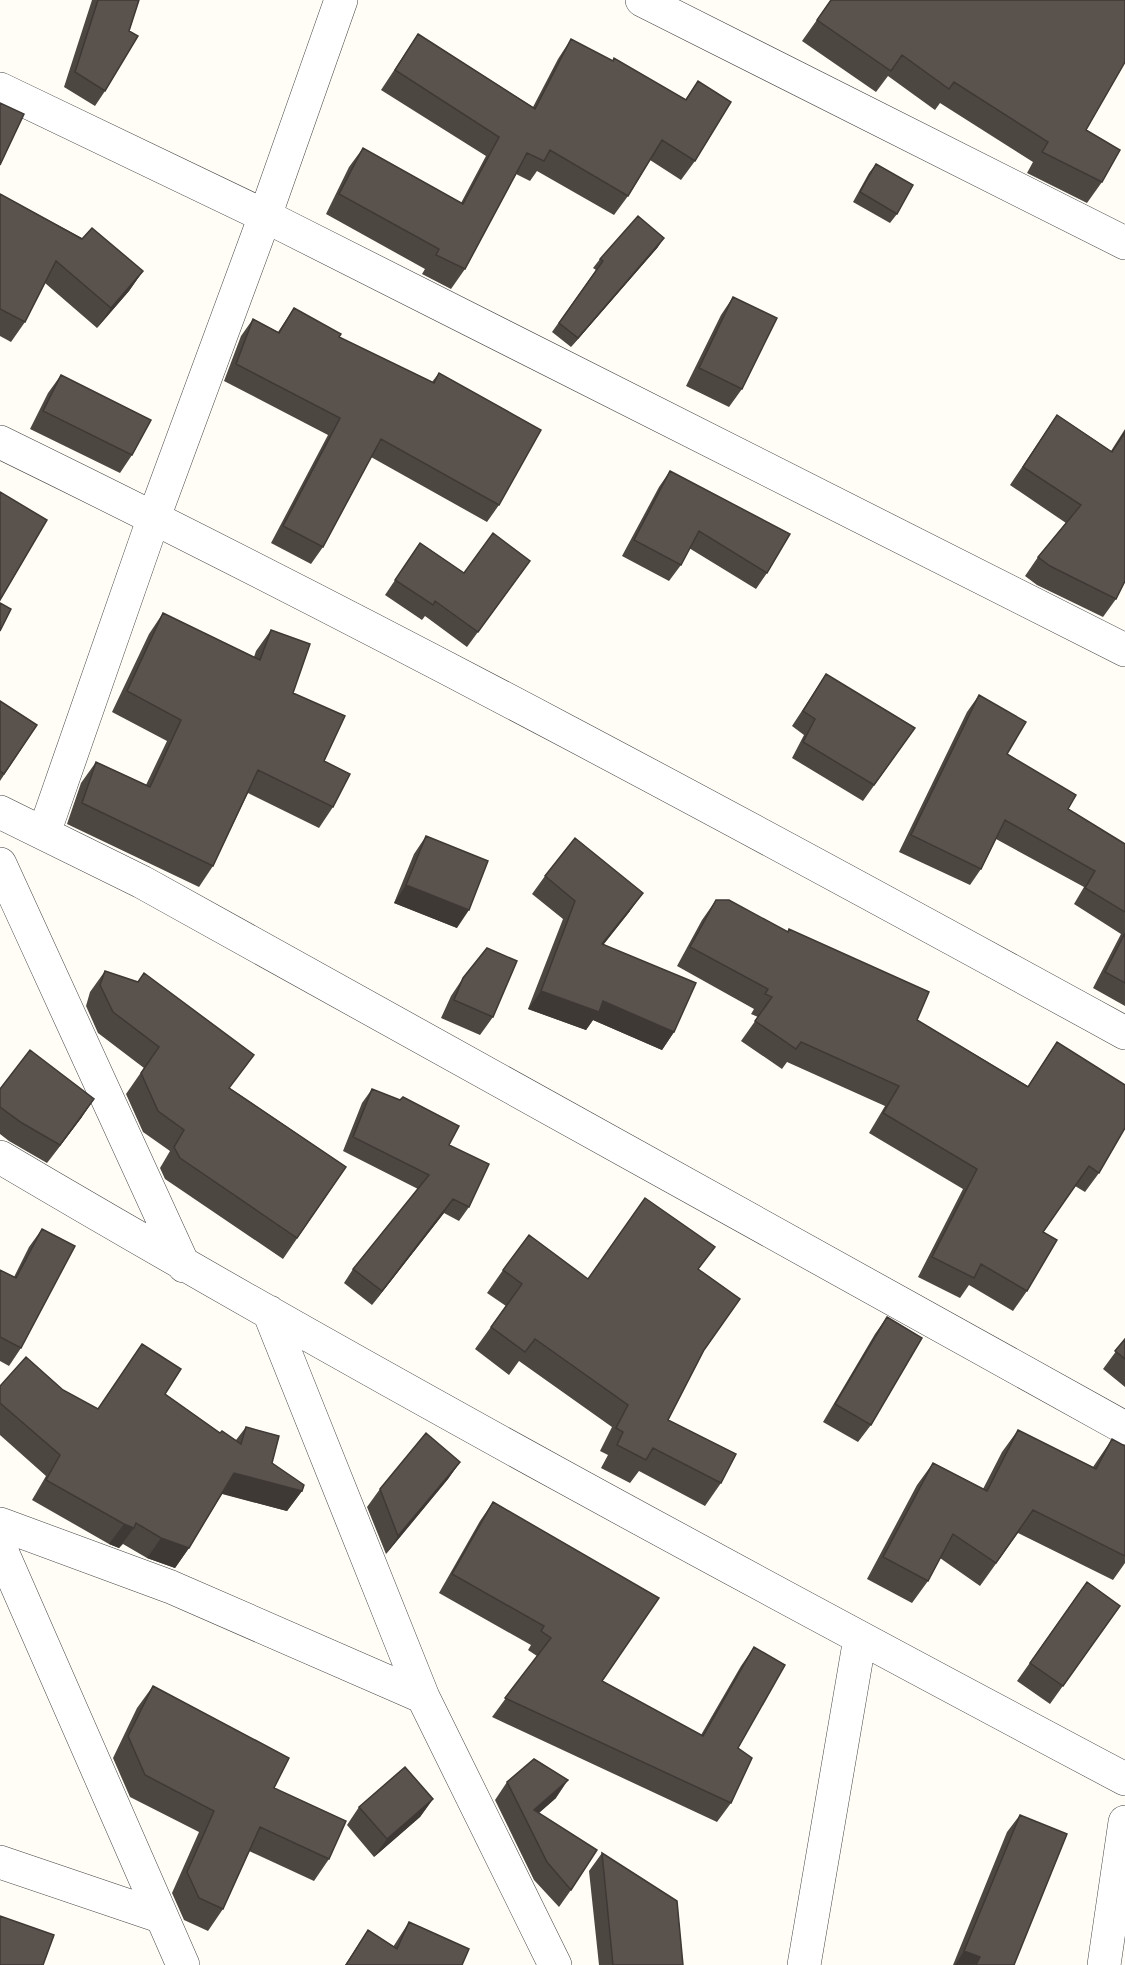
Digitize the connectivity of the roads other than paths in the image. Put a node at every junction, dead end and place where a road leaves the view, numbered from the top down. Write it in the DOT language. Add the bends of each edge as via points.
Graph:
graph roads {
  1 [pos="341,0"];
  2 [pos="642,0"];
  3 [pos="0,89"];
  4 [pos="265,216"];
  5 [pos="1125,243"];
  6 [pos="0,442"];
  7 [pos="154,517"];
  8 [pos="1125,650"];
  9 [pos="0,812"];
  10 [pos="44,833"];
  11 [pos="0,864"];
  12 [pos="1125,1033"];
  13 [pos="0,1157"];
  14 [pos="184,1266"];
  15 [pos="268,1312"];
  16 [pos="1125,1428"];
  17 [pos="0,1524"];
  18 [pos="0,1547"];
  19 [pos="860,1638"];
  20 [pos="423,1697"];
  21 [pos="1125,1779"];
  22 [pos="1125,1822"];
  23 [pos="0,1862"];
  24 [pos="162,1917"];
  25 [pos="183,1965"];
  26 [pos="555,1965"];
  27 [pos="804,1965"];
  28 [pos="1104,1965"];
  1 -- 4 [label="street"];
  2 -- 5 [label="street"];
  3 -- 4 [label="street"];
  4 -- 7 [label="street"];
  4 -- 8 [label="street"];
  6 -- 7 [label="street"];
  7 -- 10 [label="street"];
  7 -- 12 [label="street" via="682,791"];
  9 -- 10 [label="street"];
  10 -- 16 [label="street" via="142,882"];
  11 -- 14 [label="street"];
  13 -- 14 [label="street"];
  14 -- 15 [label="street"];
  15 -- 19 [label="street"];
  15 -- 20 [label="street"];
  17 -- 20 [label="street" via="171,1587"];
  18 -- 24 [label="street"];
  19 -- 21 [label="street"];
  19 -- 27 [label="street"];
  20 -- 26 [label="street"];
  22 -- 28 [label="street"];
  23 -- 24 [label="street"];
  24 -- 25 [label="street"];
}
